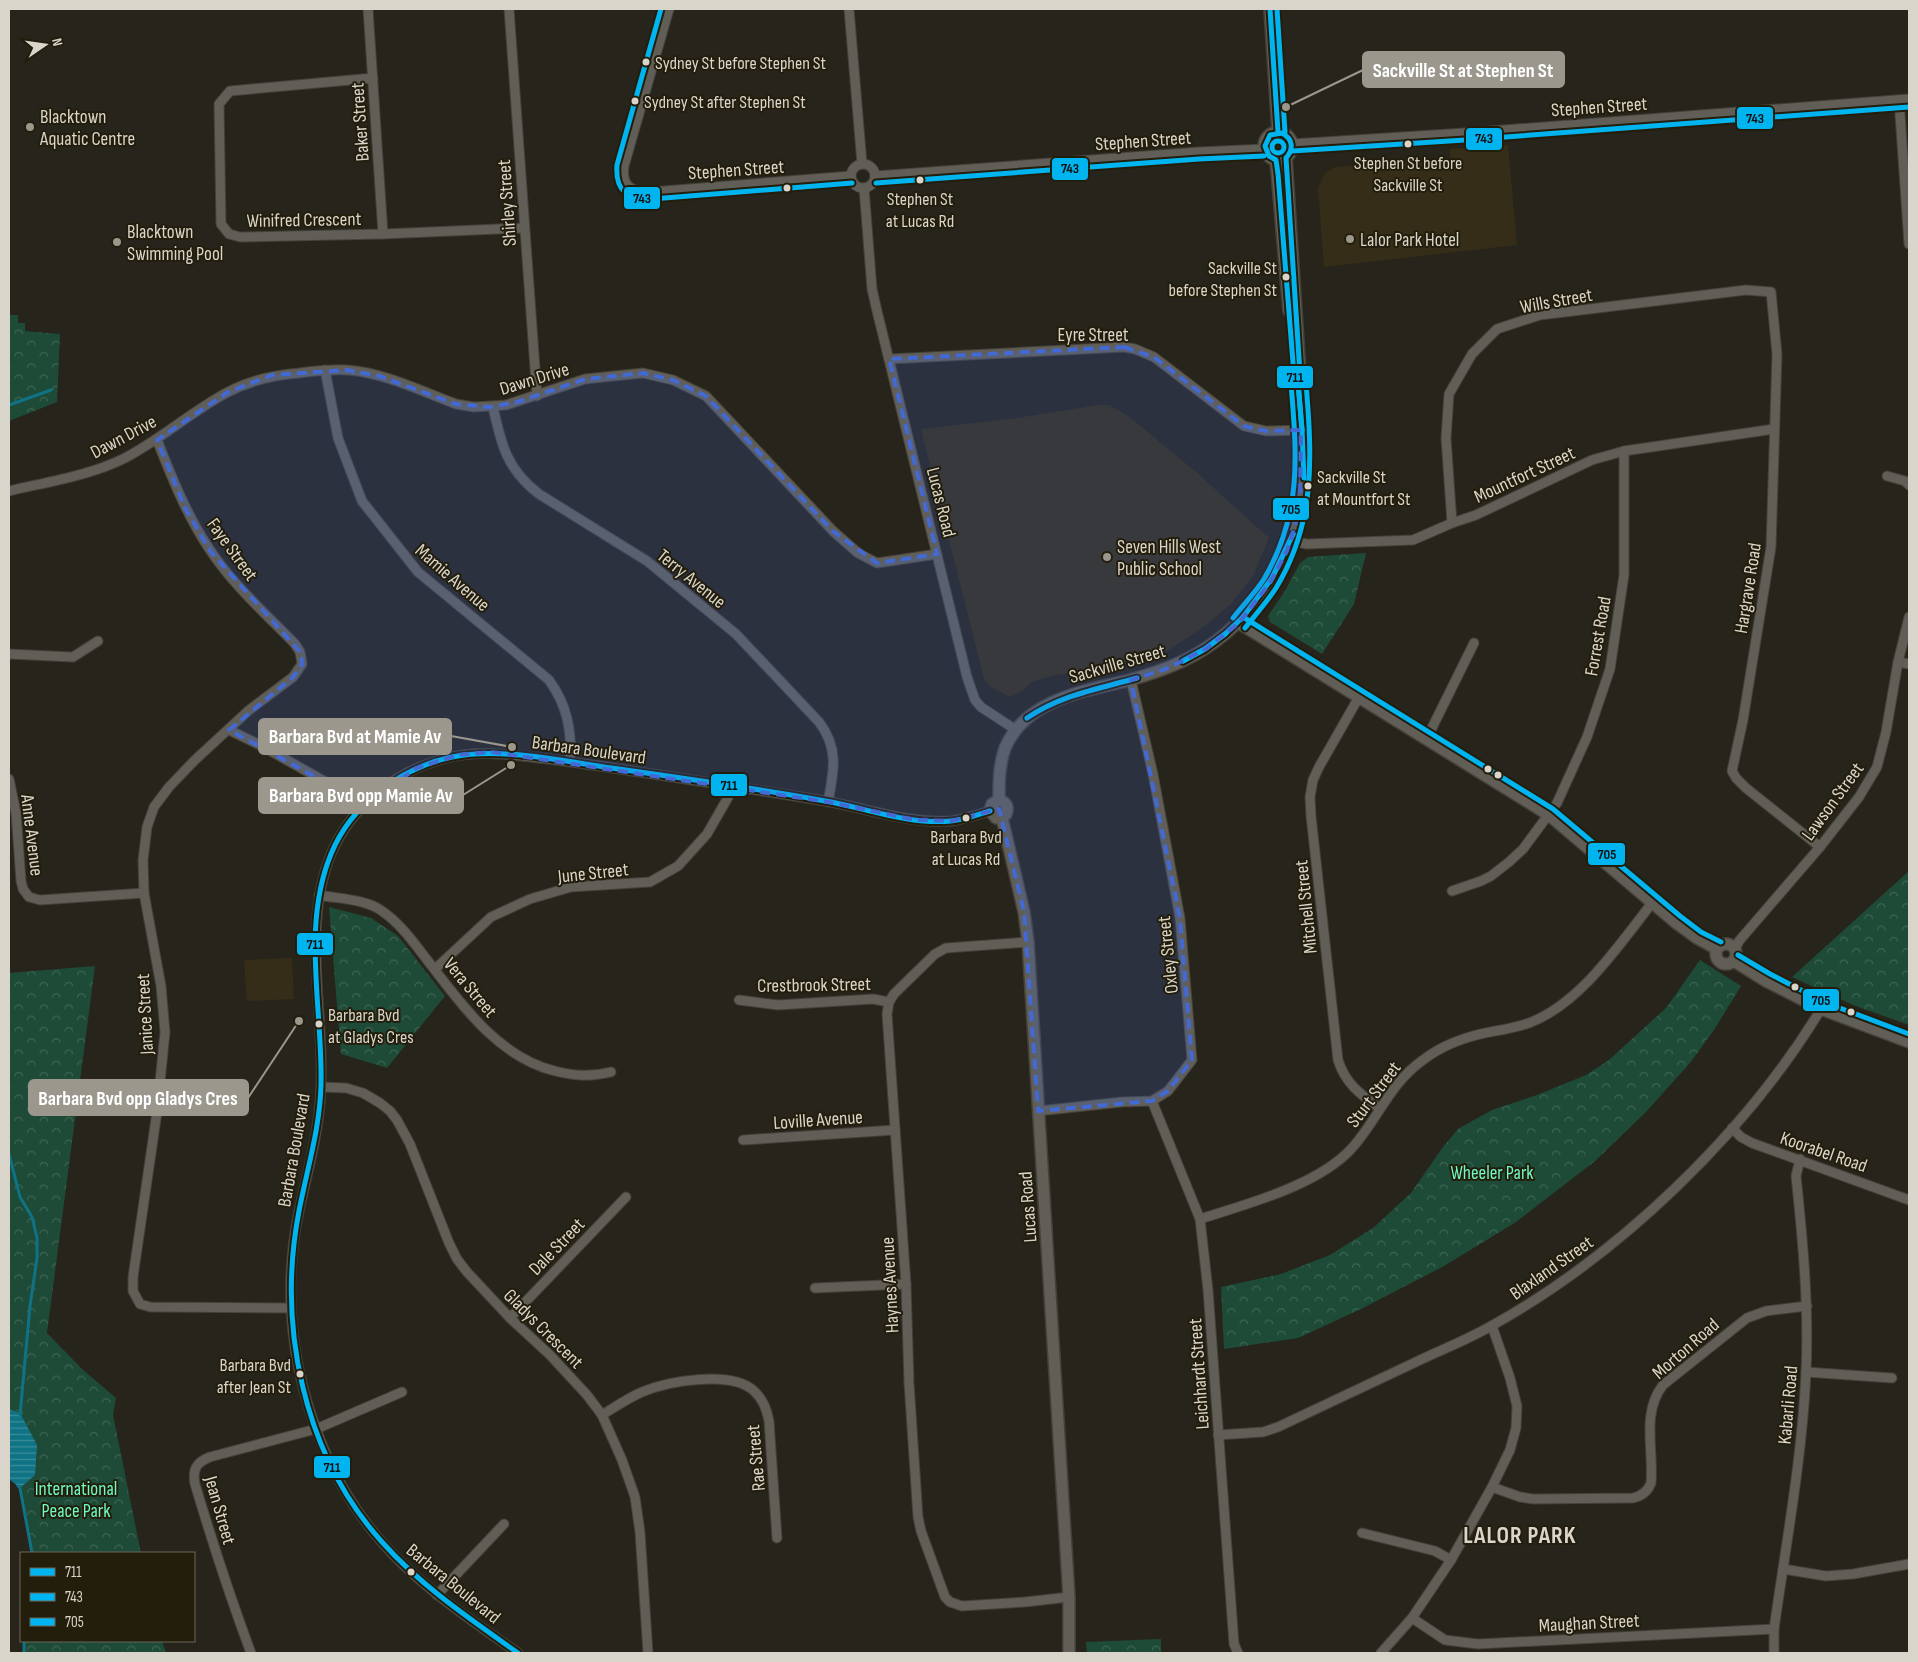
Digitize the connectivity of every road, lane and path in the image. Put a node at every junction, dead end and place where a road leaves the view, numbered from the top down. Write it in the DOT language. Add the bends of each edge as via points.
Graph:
graph roads {
  1 [pos="368,9"];
  2 [pos="509,9"];
  3 [pos="669,9"];
  4 [pos="849,9"];
  5 [pos="1270,9"];
  6 [pos="373,78"];
  7 [pos="1899,100"];
  8 [pos="1909,100"];
  9 [pos="1278,132"];
  10 [pos="1292,144"];
  11 [pos="1264,150"];
  12 [pos="1281,159"];
  13 [pos="862,164"];
  14 [pos="851,176"];
  15 [pos="875,176"];
  16 [pos="864,188"];
  17 [pos="524,228"];
  18 [pos="383,234"];
  19 [pos="1909,244"];
  20 [pos="1771,292"];
  21 [pos="889,358"];
  22 [pos="325,370"];
  23 [pos="537,396"];
  24 [pos="493,407"];
  25 [pos="1774,429"];
  26 [pos="1302,430"];
  27 [pos="157,440"];
  28 [pos="1624,451"];
  29 [pos="1887,476"];
  30 [pos="1909,485"];
  31 [pos="9,491"];
  32 [pos="1452,523"];
  33 [pos="1291,541"];
  34 [pos="937,554"];
  35 [pos="1909,618"];
  36 [pos="1239,623"];
  37 [pos="98,641"];
  38 [pos="1474,643"];
  39 [pos="9,654"];
  40 [pos="1898,662"];
  41 [pos="302,664"];
  42 [pos="1909,664"];
  43 [pos="1132,680"];
  44 [pos="1359,697"];
  45 [pos="229,730"];
  46 [pos="1016,730"];
  47 [pos="1427,738"];
  48 [pos="570,762"];
  49 [pos="9,779"];
  50 [pos="734,787"];
  51 [pos="999,800"];
  52 [pos="828,802"];
  53 [pos="365,804"];
  54 [pos="990,811"];
  55 [pos="1549,815"];
  56 [pos="1002,818"];
  57 [pos="1820,847"];
  58 [pos="1452,891"];
  59 [pos="144,893"];
  60 [pos="319,895"];
  61 [pos="1652,903"];
  62 [pos="1028,942"];
  63 [pos="1717,950"];
  64 [pos="1734,955"];
  65 [pos="435,969"];
  66 [pos="739,1000"];
  67 [pos="889,1002"];
  68 [pos="1821,1009"];
  69 [pos="1909,1042"];
  70 [pos="611,1072"];
  71 [pos="321,1087"];
  72 [pos="1152,1101"];
  73 [pos="1379,1108"];
  74 [pos="1038,1112"];
  75 [pos="1732,1128"];
  76 [pos="895,1130"];
  77 [pos="744,1140"];
  78 [pos="1800,1159"];
  79 [pos="626,1197"];
  80 [pos="1909,1200"];
  81 [pos="1200,1219"];
  82 [pos="906,1284"];
  83 [pos="814,1288"];
  84 [pos="1807,1306"];
  85 [pos="290,1308"];
  86 [pos="510,1318"];
  87 [pos="1492,1326"];
  88 [pos="1806,1372"];
  89 [pos="1892,1378"];
  90 [pos="402,1392"];
  91 [pos="602,1415"];
  92 [pos="316,1429"];
  93 [pos="1218,1434"];
  94 [pos="1492,1487"];
  95 [pos="504,1524"];
  96 [pos="1362,1533"];
  97 [pos="778,1538"];
  98 [pos="1451,1560"];
  99 [pos="1909,1564"];
  100 [pos="1783,1569"];
  101 [pos="437,1595"];
  102 [pos="1069,1597"];
  103 [pos="1412,1618"];
  104 [pos="1774,1629"];
  105 [pos="251,1653"];
  106 [pos="518,1653"];
  107 [pos="648,1653"];
  108 [pos="1069,1653"];
  109 [pos="1077,1653"];
  110 [pos="1238,1653"];
  111 [pos="1381,1653"];
  112 [pos="1774,1653"];
  1 -- 6 [label="street, Baker Street"];
  2 -- 17 [label="street, Shirley Street"];
  3 -- 14 [label="street, Stephen Street" via="624,166 626,183 635,190 651,192"];
  4 -- 13 [label="street"];
  5 -- 9 [label="street"];
  6 -- 18 [label="street, Baker Street"];
  6 -- 18 [label="street, Winifred Crescent" via="230,91 219,104 221,224 229,234 240,237"];
  7 -- 8 [label="street, Stephen Street"];
  7 -- 10 [label="street, Stephen Street"];
  7 -- 19 [label="street"];
  9 -- 10 [label="street" via="1288,137"];
  9 -- 11 [label="street" via="1267,138"];
  10 -- 12 [label="street" via="1291,152"];
  11 -- 12 [label="street" via="1269,156"];
  11 -- 15 [label="street, Stephen Street"];
  12 -- 26 [label="street, Sackville Street" via="1290,204"];
  13 -- 14 [label="street"];
  13 -- 15 [label="street" via="873,169"];
  14 -- 16 [label="street" via="854,184"];
  15 -- 16 [label="street" via="873,183"];
  16 -- 21 [label="street, Lucas Road" via="872,288"];
  17 -- 18 [label="street, Winifred Crescent"];
  17 -- 23 [label="street, Shirley Street"];
  20 -- 25 [label="street, Hargrave Road" via="1777,354"];
  20 -- 32 [label="street, Wills Street" via="1746,290 1540,316 1497,329 1472,354 1449,394 1446,438"];
  21 -- 26 [label="street, Eyre Street" via="1124,347 1154,358 1244,426 1266,431"];
  21 -- 34 [label="street, Lucas Road"];
  22 -- 24 [label="street, Dawn Drive" via="370,374 456,404"];
  22 -- 27 [label="street, Dawn Drive" via="272,375 248,382 209,403"];
  22 -- 48 [label="street, Mamie Avenue" via="338,438 362,501 418,572 549,680 559,694 569,721"];
  23 -- 24 [label="street, Dawn Drive"];
  23 -- 34 [label="street, Dawn Drive" via="585,379 643,373 672,380 706,396 833,531 858,553 877,563"];
  24 -- 52 [label="street, Terry Avenue" via="505,454 525,483 647,561 736,634 819,722 829,738 834,756"];
  25 -- 28 [label="street, Mountfort Street"];
  25 -- 57 [label="street, Hargrave Road" via="1771,547 1732,770 1746,788"];
  26 -- 33 [label="street, Sackville Street" via="1304,470"];
  27 -- 31 [label="street, Dawn Drive" via="123,459 84,474"];
  27 -- 41 [label="street, Faye Street" via="185,508 210,551 233,580 295,644"];
  28 -- 32 [label="street, Mountfort Street" via="1592,460 1476,515"];
  28 -- 55 [label="street, Forrest Road" via="1624,575 1610,669 1588,737"];
  29 -- 30 [label="street"];
  32 -- 33 [label="street, Mountfort Street" via="1413,540 1307,544"];
  33 -- 36 [label="street, Sackville Street" via="1270,584"];
  34 -- 46 [label="street, Lucas Road" via="972,692 981,707"];
  35 -- 40 [label="street, Lawson Street"];
  36 -- 43 [label="street, Sackville Street" via="1206,649 1184,661"];
  36 -- 44 [label="street"];
  37 -- 39 [label="street" via="73,657"];
  38 -- 47 [label="street"];
  40 -- 42 [label="street"];
  40 -- 57 [label="street, Lawson Street" via="1877,767 1859,797"];
  41 -- 45 [label="street, Janice Street" via="293,677 248,711"];
  43 -- 46 [label="street, Sackville Street" via="1063,697 1030,716"];
  43 -- 72 [label="street, Oxley Street" via="1180,918 1192,1060 1168,1091"];
  44 -- 47 [label="street"];
  44 -- 73 [label="street, Mitchell Street" via="1316,774 1310,797 1338,1060 1351,1086"];
  45 -- 53 [label="street"];
  45 -- 59 [label="street, Janice Street" via="188,766 154,807 145,844"];
  46 -- 51 [label="street" via="1002,758"];
  47 -- 55 [label="street"];
  48 -- 50 [label="street, Barbara Boulevard"];
  48 -- 53 [label="street, Barbara Boulevard" via="491,752 458,755 406,773"];
  49 -- 59 [label="street, Anne Avenue" via="16,813 21,881 29,897 40,900"];
  50 -- 52 [label="street, Barbara Boulevard"];
  50 -- 65 [label="street, June Street" via="707,834 678,866 650,882 571,887 530,899 491,917"];
  51 -- 54 [label="street" via="992,804"];
  51 -- 56 [label="street" via="1008,807"];
  52 -- 54 [label="street, Barbara Boulevard" via="916,820 951,821"];
  53 -- 60 [label="street, Barbara Boulevard" via="336,843"];
  54 -- 56 [label="street" via="996,818"];
  55 -- 58 [label="street, Forrest Road" via="1523,849 1504,866 1481,881"];
  55 -- 61 [label="street"];
  56 -- 62 [label="street, Lucas Road"];
  57 -- 64 [label="street, Lawson Street" via="1739,941"];
  59 -- 85 [label="street, Janice Street" via="162,986 165,1032 133,1291 140,1304 150,1307"];
  60 -- 65 [label="street, Vera Street" via="380,909 404,929"];
  60 -- 71 [label="street, Barbara Boulevard" via="316,923"];
  61 -- 63 [label="street"];
  61 -- 73 [label="street, Sturt Street" via="1569,1001 1527,1024 1468,1037 1440,1048 1406,1073"];
  62 -- 67 [label="street" via="946,948 935,954"];
  62 -- 74 [label="street, Lucas Road"];
  63 -- 64 [label="street" via="1726,944"];
  63 -- 64 [label="street" via="1719,962 1729,964"];
  64 -- 68 [label="street" via="1766,981"];
  65 -- 70 [label="street, Vera Street" via="470,1013 510,1051 535,1064 572,1075"];
  66 -- 67 [label="street, Crestbrook Street" via="778,1005 873,999"];
  67 -- 76 [label="street, Haynes Avenue" via="887,1014"];
  68 -- 69 [label="street"];
  68 -- 75 [label="street, Blaxland Street" via="1788,1058"];
  71 -- 85 [label="street, Barbara Boulevard" via="319,1121 293,1248"];
  71 -- 86 [label="street, Gladys Crescent" via="346,1088 363,1093 390,1111 410,1144 457,1258"];
  72 -- 74 [label="street"];
  72 -- 81 [label="street, Leichhardt Street"];
  73 -- 81 [label="street, Sturt Street" via="1354,1146 1321,1173 1292,1187"];
  74 -- 102 [label="street, Lucas Road"];
  75 -- 78 [label="street, Koorabel Road" via="1752,1143"];
  75 -- 87 [label="street, Blaxland Street" via="1683,1179 1602,1251 1563,1281"];
  76 -- 77 [label="street, Loville Avenue"];
  76 -- 82 [label="street, Haynes Avenue"];
  78 -- 80 [label="street, Koorabel Road"];
  78 -- 84 [label="street, Kabarli Road" via="1796,1176"];
  79 -- 86 [label="street, Dale Street"];
  81 -- 93 [label="street, Leichhardt Street"];
  82 -- 83 [label="street"];
  82 -- 102 [label="street, Haynes Avenue" via="918,1517 942,1592 950,1602 962,1606"];
  84 -- 88 [label="street, Kabarli Road"];
  84 -- 94 [label="street, Morton Road" via="1766,1311 1747,1318 1664,1385 1654,1398 1651,1410 1651,1483 1640,1496 1533,1499"];
  85 -- 92 [label="street, Barbara Boulevard" via="299,1377"];
  86 -- 91 [label="street, Gladys Crescent" via="550,1355"];
  87 -- 93 [label="street, Blaxland Street" via="1278,1427 1263,1432"];
  87 -- 94 [label="street" via="1513,1388 1517,1417 1510,1450"];
  88 -- 89 [label="street"];
  88 -- 100 [label="street, Kabarli Road" via="1802,1432"];
  90 -- 92 [label="street"];
  91 -- 97 [label="street, Rae Street" via="658,1386 693,1380 732,1381 753,1390 761,1398 769,1421"];
  91 -- 107 [label="street, Gladys Crescent" via="635,1497"];
  92 -- 101 [label="street, Barbara Boulevard" via="338,1479 361,1517 393,1556"];
  92 -- 105 [label="street, Jean Street" via="210,1457 194,1469 195,1484 227,1588"];
  93 -- 110 [label="street, Leichhardt Street" via="1234,1644"];
  94 -- 98 [label="street"];
  95 -- 101 [label="street"];
  96 -- 98 [label="street" via="1435,1551"];
  98 -- 103 [label="street"];
  99 -- 100 [label="street" via="1826,1576"];
  100 -- 104 [label="street, Kabarli Road"];
  101 -- 106 [label="street, Barbara Boulevard"];
  102 -- 108 [label="street, Lucas Road"];
  102 -- 109 [label="street, Lucas Road"];
  103 -- 104 [label="street, Maughan Street" via="1445,1640 1478,1644"];
  103 -- 111 [label="street"];
  104 -- 112 [label="street, Kabarli Road"];
}
